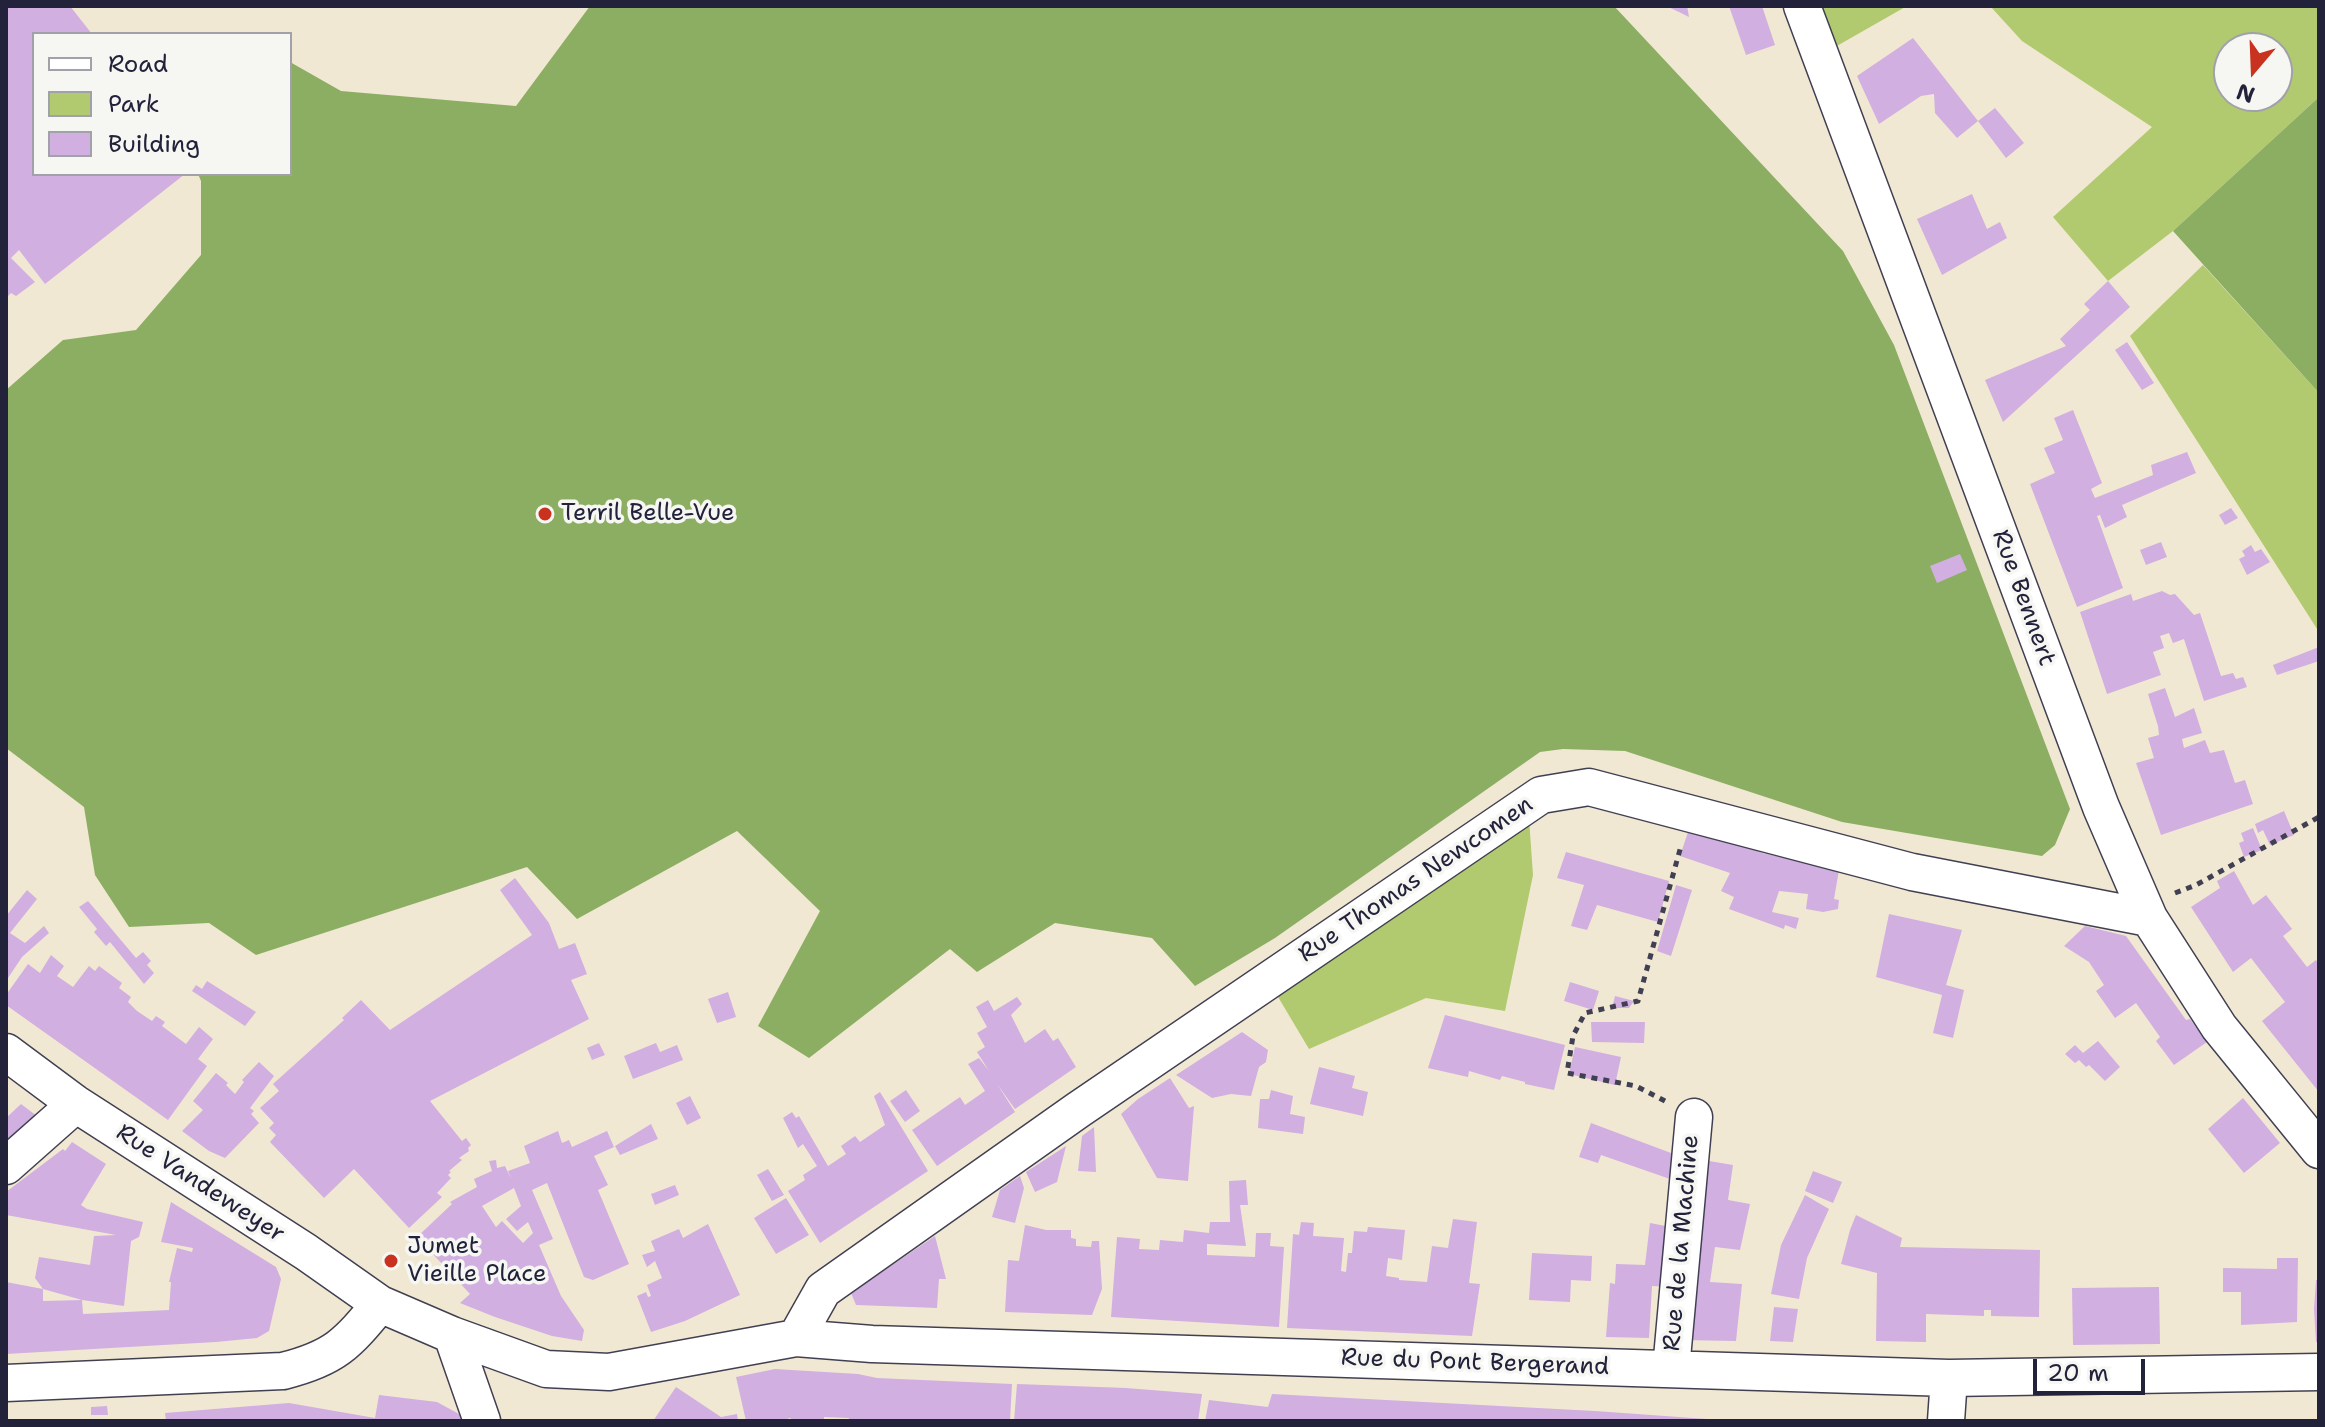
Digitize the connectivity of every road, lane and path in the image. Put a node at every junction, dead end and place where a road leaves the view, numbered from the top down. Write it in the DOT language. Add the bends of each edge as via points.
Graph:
graph roads {
  1 [pos="1802,6"];
  2 [pos="1690,813"];
  3 [pos="2319,817"];
  4 [pos="2146,911"];
  5 [pos="6,1052"];
  6 [pos="76,1104"];
  7 [pos="1694,1117"];
  8 [pos="2319,1150"];
  9 [pos="6,1166"];
  10 [pos="380,1304"];
  11 [pos="452,1335"];
  12 [pos="796,1338"];
  13 [pos="1671,1369"];
  14 [pos="2319,1372"];
  15 [pos="1949,1378"];
  16 [pos="6,1383"];
  17 [pos="482,1421"];
  18 [pos="1946,1421"];
  1 -- 4 [label="street, Rue Bennert" via="2101,807"];
  2 -- 4 [label="street, Rue Thomas Newcomen" via="1912,872"];
  2 -- 7 [label="path" via="1638,1001 1585,1013 1573,1036 1567,1073 1636,1086"];
  2 -- 12 [label="street, Rue Thomas Newcomen" via="1589,787 1541,795 823,1290"];
  3 -- 4 [label="path"];
  4 -- 8 [label="street, Rue Bennert" via="2219,1027"];
  5 -- 6 [label="street, Rue Vandeweyer"];
  6 -- 9 [label="street"];
  6 -- 10 [label="street, Rue Vandeweyer"];
  7 -- 13 [label="street, Rue de la Machine"];
  10 -- 11 [label="street, Rue Vandeweyer"];
  10 -- 16 [label="street" via="349,1342 313,1364 201,1377"];
  11 -- 12 [label="street, Rue du Pont Bergerand" via="546,1369 609,1372"];
  11 -- 17 [label="street"];
  12 -- 13 [label="street, Rue du Pont Bergerand"];
  13 -- 15 [label="street, Rue du Pont Bergerand"];
  14 -- 15 [label="street, Rue du Pont Bergerand"];
  15 -- 18 [label="street"];
}
